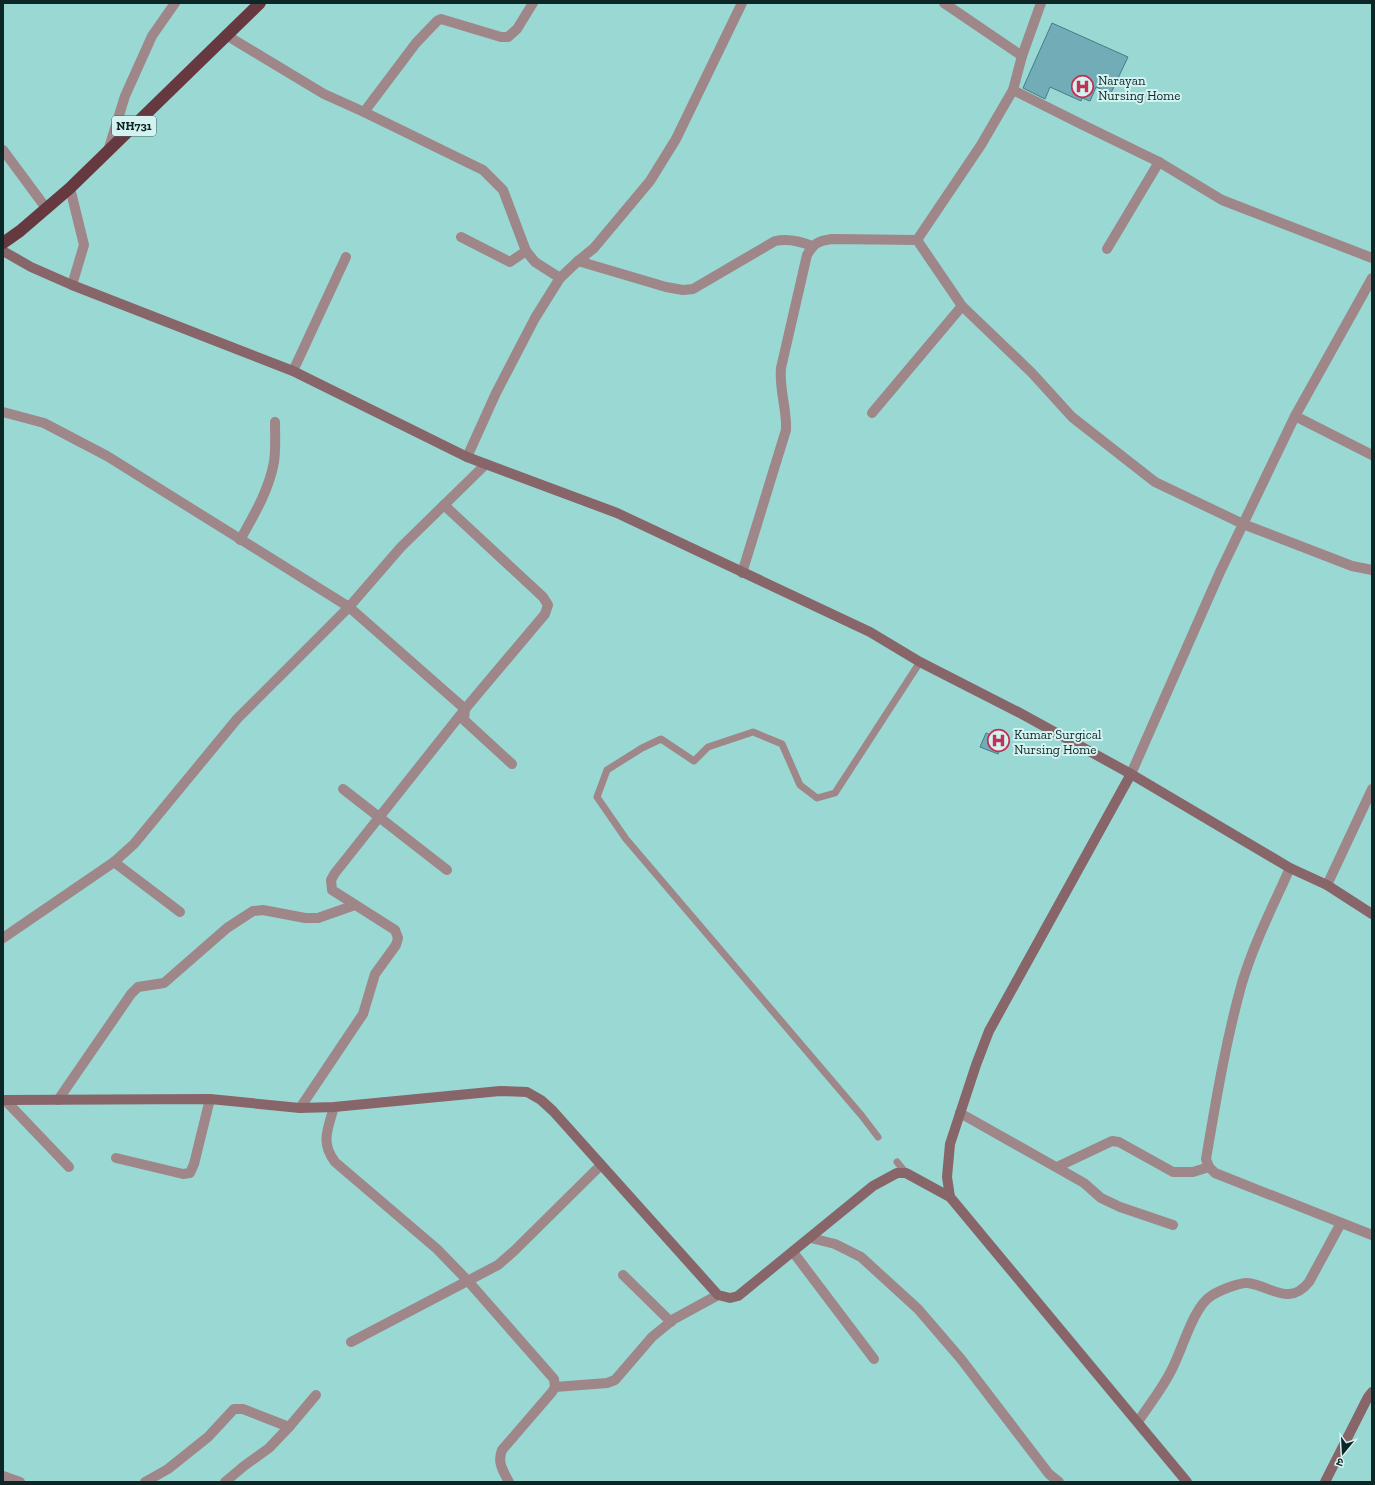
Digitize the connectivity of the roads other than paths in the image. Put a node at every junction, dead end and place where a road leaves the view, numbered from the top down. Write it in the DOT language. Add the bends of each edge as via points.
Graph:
graph roads {
  1 [pos="175,3"];
  2 [pos="260,3"];
  3 [pos="533,3"];
  4 [pos="742,3"];
  5 [pos="944,3"];
  6 [pos="1041,3"];
  7 [pos="226,34"];
  8 [pos="1022,56"];
  9 [pos="1013,90"];
  10 [pos="364,112"];
  11 [pos="3,150"];
  12 [pos="108,151"];
  13 [pos="1159,162"];
  14 [pos="70,188"];
  15 [pos="46,208"];
  16 [pos="461,237"];
  17 [pos="917,240"];
  18 [pos="3,243"];
  19 [pos="812,246"];
  20 [pos="1106,249"];
  21 [pos="3,251"];
  22 [pos="526,251"];
  23 [pos="346,257"];
  24 [pos="1372,258"];
  25 [pos="578,261"];
  26 [pos="560,278"];
  27 [pos="1372,278"];
  28 [pos="72,285"];
  29 [pos="962,306"];
  30 [pos="294,371"];
  31 [pos="3,412"];
  32 [pos="872,413"];
  33 [pos="1295,416"];
  34 [pos="275,422"];
  35 [pos="1372,455"];
  36 [pos="467,458"];
  37 [pos="486,464"];
  38 [pos="444,505"];
  39 [pos="1243,524"];
  40 [pos="240,540"];
  41 [pos="1372,570"];
  42 [pos="742,573"];
  43 [pos="349,607"];
  44 [pos="920,662"];
  45 [pos="465,709"];
  46 [pos="512,764"];
  47 [pos="1131,774"];
  48 [pos="343,789"];
  49 [pos="1372,789"];
  50 [pos="379,817"];
  51 [pos="114,862"];
  52 [pos="1290,868"];
  53 [pos="446,870"];
  54 [pos="1327,885"];
  55 [pos="355,905"];
  56 [pos="180,912"];
  57 [pos="1372,914"];
  58 [pos="3,938"];
  59 [pos="210,1099"];
  60 [pos="4,1100"];
  61 [pos="58,1100"];
  62 [pos="334,1107"];
  63 [pos="300,1108"];
  64 [pos="960,1113"];
  65 [pos="878,1137"];
  66 [pos="116,1158"];
  67 [pos="897,1162"];
  68 [pos="602,1164"];
  69 [pos="1057,1167"];
  70 [pos="1209,1167"];
  71 [pos="70,1168"];
  72 [pos="906,1172"];
  73 [pos="950,1197"];
  74 [pos="1341,1223"];
  75 [pos="1174,1225"];
  76 [pos="1372,1235"];
  77 [pos="811,1238"];
  78 [pos="793,1252"];
  79 [pos="623,1276"];
  80 [pos="468,1281"];
  81 [pos="718,1295"];
  82 [pos="671,1322"];
  83 [pos="351,1342"];
  84 [pos="874,1359"];
  85 [pos="555,1387"];
  86 [pos="1372,1392"];
  87 [pos="316,1396"];
  88 [pos="1138,1422"];
  89 [pos="289,1427"];
  90 [pos="3,1476"];
  91 [pos="20,1482"];
  92 [pos="145,1482"];
  93 [pos="225,1482"];
  94 [pos="509,1482"];
  95 [pos="1059,1482"];
  96 [pos="1188,1482"];
  97 [pos="1326,1482"];
  1 -- 12 [label="street" via="152,36 125,96"];
  2 -- 7 [label="highway, NH731"];
  3 -- 10 [label="street" via="517,29 508,37 441,19 437,21 416,43"];
  4 -- 25 [label="street" via="676,139 650,181 594,248"];
  5 -- 8 [label="street"];
  6 -- 8 [label="street"];
  7 -- 10 [label="street" via="324,94"];
  7 -- 12 [label="highway, NH731"];
  8 -- 9 [label="street"];
  9 -- 13 [label="street"];
  9 -- 17 [label="street"];
  10 -- 22 [label="street" via="483,170 503,190"];
  11 -- 15 [label="street"];
  12 -- 14 [label="highway, NH731"];
  13 -- 20 [label="street"];
  13 -- 24 [label="street" via="1222,200"];
  14 -- 15 [label="highway, NH731"];
  14 -- 28 [label="street" via="84,245"];
  15 -- 18 [label="highway, NH731"];
  16 -- 22 [label="street" via="510,262"];
  17 -- 19 [label="street" via="832,239 820,240"];
  17 -- 29 [label="street"];
  19 -- 25 [label="street" via="800,241 775,241 693,289 683,290"];
  19 -- 42 [label="street" via="807,255 781,368 780,379 787,416 786,430"];
  21 -- 28 [label="street"];
  22 -- 26 [label="street" via="535,262"];
  23 -- 30 [label="street"];
  25 -- 26 [label="street"];
  26 -- 36 [label="street" via="535,318 499,386"];
  27 -- 33 [label="street"];
  28 -- 30 [label="street"];
  29 -- 32 [label="street"];
  29 -- 39 [label="street" via="1032,373 1072,417 1122,457 1155,482"];
  30 -- 36 [label="street"];
  31 -- 40 [label="street" via="44,423 100,453"];
  33 -- 35 [label="street"];
  33 -- 39 [label="street"];
  34 -- 40 [label="street" via="271,478"];
  36 -- 37 [label="street"];
  37 -- 38 [label="street"];
  37 -- 42 [label="street" via="617,512"];
  38 -- 43 [label="street" via="400,546"];
  38 -- 45 [label="street" via="543,597 548,605 544,614"];
  39 -- 41 [label="street" via="1352,566"];
  39 -- 47 [label="street"];
  40 -- 43 [label="street"];
  42 -- 44 [label="street" via="870,632"];
  43 -- 45 [label="street"];
  43 -- 51 [label="street" via="237,719 134,844"];
  44 -- 47 [label="street"];
  44 -- 65 [label="lane" via="835,793 817,798 800,785 782,744 753,732 708,748 694,761 661,739 607,770 597,797 626,839"];
  45 -- 46 [label="street" via="464,720"];
  45 -- 50 [label="street"];
  47 -- 52 [label="street"];
  47 -- 64 [label="street" via="990,1031"];
  48 -- 50 [label="street"];
  49 -- 54 [label="street"];
  50 -- 53 [label="street"];
  50 -- 55 [label="street" via="331,880 332,890"];
  51 -- 56 [label="street"];
  51 -- 58 [label="street"];
  52 -- 54 [label="street"];
  52 -- 70 [label="street" via="1257,941 1242,983 1218,1090 1206,1158"];
  54 -- 57 [label="street"];
  55 -- 61 [label="street" via="318,918 263,910 253,911 227,928 164,983 138,987 131,994"];
  55 -- 63 [label="street" via="395,930 398,938 396,945 375,974 363,1014"];
  59 -- 61 [label="street"];
  59 -- 63 [label="street"];
  59 -- 66 [label="street" via="190,1172 183,1174"];
  60 -- 61 [label="street"];
  60 -- 71 [label="street"];
  62 -- 63 [label="street"];
  62 -- 68 [label="street" via="500,1091 527,1092 553,1111"];
  62 -- 80 [label="street" via="326,1144 335,1162 437,1249"];
  64 -- 69 [label="street"];
  64 -- 73 [label="street" via="950,1144 946,1177"];
  67 -- 72 [label="lane"];
  68 -- 80 [label="street" via="498,1265"];
  68 -- 81 [label="street"];
  69 -- 70 [label="street" via="1112,1141 1119,1142 1173,1172 1193,1172"];
  69 -- 75 [label="street" via="1084,1183 1101,1198"];
  70 -- 74 [label="street" via="1215,1173"];
  72 -- 73 [label="street"];
  72 -- 77 [label="street" via="897,1173 873,1186"];
  73 -- 88 [label="street"];
  74 -- 76 [label="street"];
  74 -- 88 [label="street" via="1309,1282 1302,1290 1284,1295 1248,1283 1212,1294 1206,1299 1171,1372"];
  77 -- 78 [label="street"];
  77 -- 95 [label="street" via="835,1244 861,1257 918,1309 961,1359 1049,1474"];
  78 -- 81 [label="street" via="738,1296 730,1298"];
  78 -- 84 [label="street"];
  79 -- 82 [label="street"];
  80 -- 83 [label="street"];
  80 -- 85 [label="street" via="554,1379"];
  81 -- 82 [label="street"];
  82 -- 85 [label="street" via="652,1337 615,1380 607,1383"];
  85 -- 94 [label="street" via="499,1455 499,1463"];
  86 -- 97 [label="street"];
  87 -- 89 [label="street"];
  88 -- 96 [label="street"];
  89 -- 92 [label="street" via="243,1409 234,1409 208,1437 168,1470"];
  89 -- 93 [label="street" via="269,1448"];
  90 -- 91 [label="street"];
}
